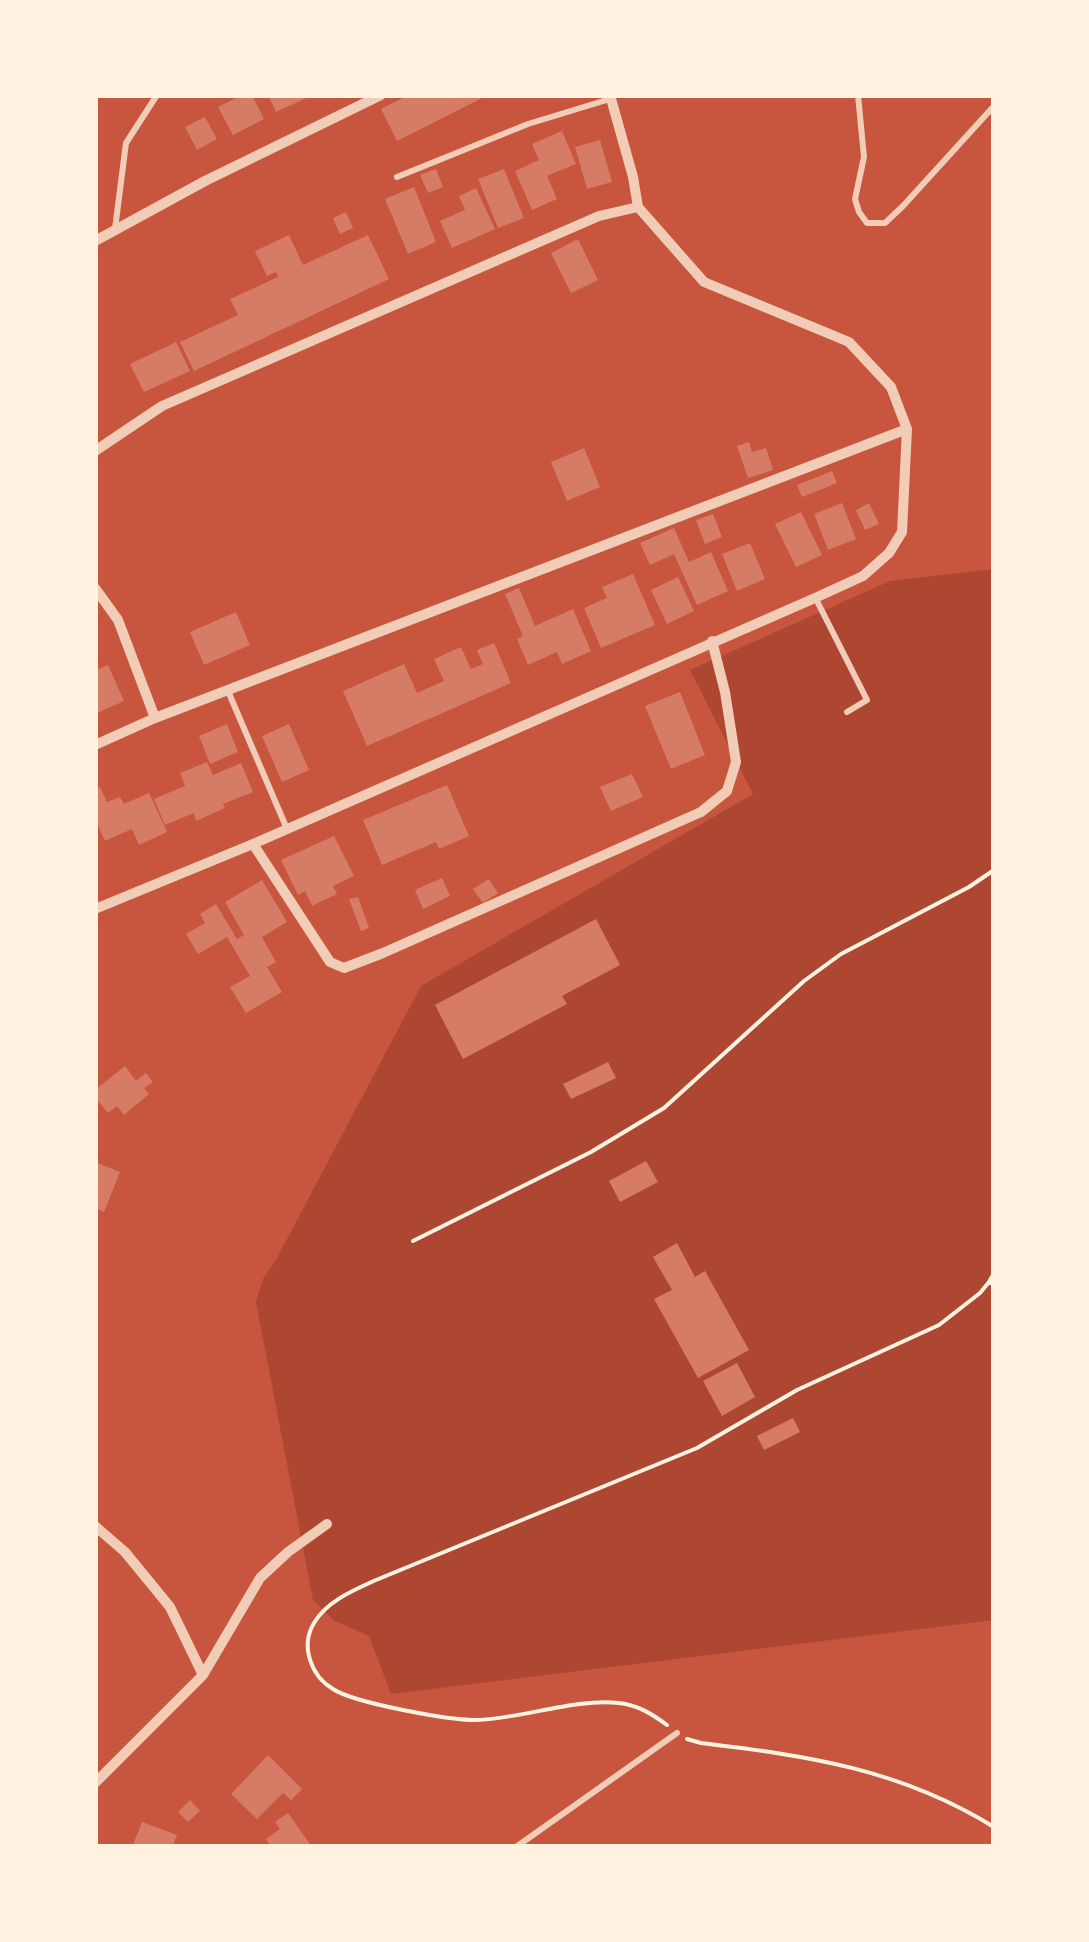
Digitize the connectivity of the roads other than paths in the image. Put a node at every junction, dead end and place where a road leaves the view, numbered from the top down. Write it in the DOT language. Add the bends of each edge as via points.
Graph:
graph roads {
  1 [pos="157,95"];
  2 [pos="382,95"];
  3 [pos="858,95"];
  4 [pos="611,97"];
  5 [pos="994,106"];
  6 [pos="397,178"];
  7 [pos="638,207"];
  8 [pos="115,230"];
  9 [pos="95,240"];
  10 [pos="908,429"];
  11 [pos="95,451"];
  12 [pos="95,588"];
  13 [pos="815,598"];
  14 [pos="712,642"];
  15 [pos="228,690"];
  16 [pos="847,712"];
  17 [pos="154,718"];
  18 [pos="95,744"];
  19 [pos="287,829"];
  20 [pos="253,844"];
  21 [pos="95,909"];
  22 [pos="327,1524"];
  23 [pos="95,1526"];
  24 [pos="204,1675"];
  25 [pos="677,1733"];
  26 [pos="95,1783"];
  27 [pos="516,1847"];
  1 -- 8 [label="lane" via="126,144"];
  2 -- 8 [label="street"];
  3 -- 5 [label="lane" via="864,157 855,200 868,223 885,222 903,206"];
  4 -- 6 [label="lane"];
  4 -- 7 [label="street"];
  7 -- 10 [label="street" via="704,282 849,342 891,387"];
  7 -- 11 [label="street" via="599,216 162,406"];
  8 -- 9 [label="street"];
  10 -- 13 [label="street" via="902,532 863,576"];
  10 -- 15 [label="street"];
  12 -- 17 [label="street" via="118,620"];
  13 -- 14 [label="street"];
  13 -- 16 [label="lane" via="867,700"];
  14 -- 19 [label="street"];
  14 -- 20 [label="street" via="736,762 726,791 701,812 419,938 344,968 330,962"];
  15 -- 17 [label="street"];
  15 -- 19 [label="lane"];
  17 -- 18 [label="street"];
  19 -- 20 [label="street"];
  20 -- 21 [label="street"];
  22 -- 24 [label="street" via="260,1578"];
  23 -- 24 [label="street" via="126,1552 170,1607"];
  24 -- 26 [label="street"];
  25 -- 27 [label="lane"];
}
